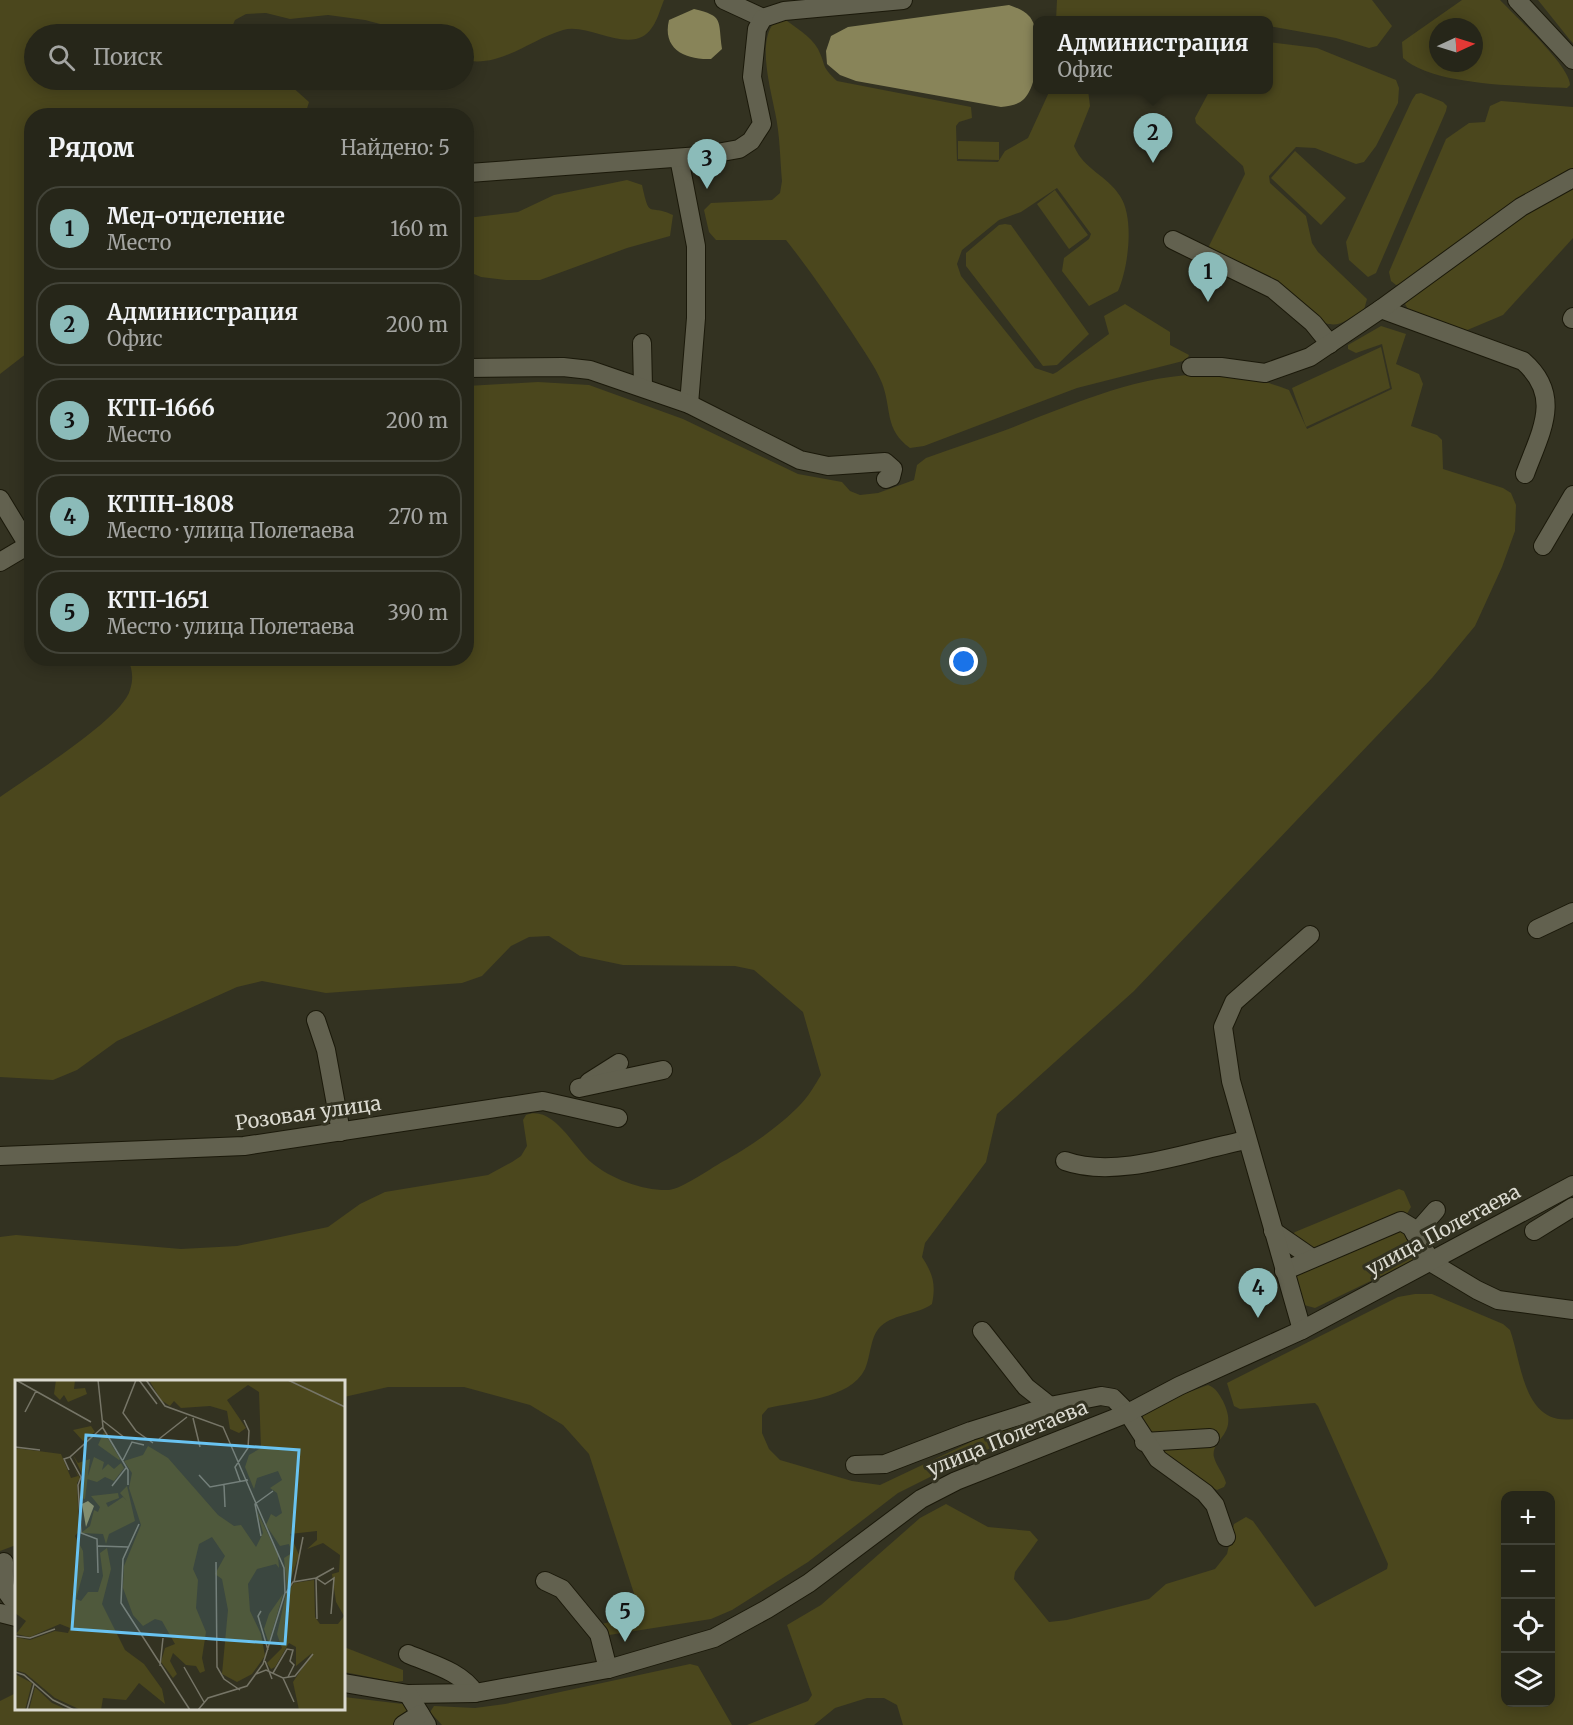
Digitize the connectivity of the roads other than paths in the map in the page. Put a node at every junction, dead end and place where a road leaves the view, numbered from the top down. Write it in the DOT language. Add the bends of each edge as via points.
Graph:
graph roads {
  1 [pos="724,0"];
  2 [pos="903,0"];
  3 [pos="1517,0"];
  4 [pos="763,18"];
  5 [pos="1573,60"];
  6 [pos="679,158"];
  7 [pos="474,173"];
  8 [pos="1573,178"];
  9 [pos="1173,240"];
  10 [pos="1381,309"];
  11 [pos="642,343"];
  12 [pos="1330,344"];
  13 [pos="1191,367"];
  14 [pos="474,368"];
  15 [pos="643,387"];
  16 [pos="689,404"];
  17 [pos="1525,474"];
  18 [pos="886,479"];
  19 [pos="1573,495"];
  20 [pos="0,499"];
  21 [pos="24,535"];
  22 [pos="1543,546"];
  23 [pos="24,548"];
  24 [pos="0,562"];
  25 [pos="1573,912"];
  26 [pos="1537,928"];
  27 [pos="1310,935"];
  28 [pos="316,1020"];
  29 [pos="619,1063"];
  30 [pos="663,1070"];
  31 [pos="579,1088"];
  32 [pos="543,1101"];
  33 [pos="618,1118"];
  34 [pos="342,1132"];
  35 [pos="1247,1140"];
  36 [pos="0,1156"];
  37 [pos="1065,1161"];
  38 [pos="1573,1185"];
  39 [pos="1553,1196"];
  40 [pos="1436,1210"];
  41 [pos="1568,1210"];
  42 [pos="1534,1231"];
  43 [pos="1273,1232"];
  44 [pos="1415,1234"];
  45 [pos="1312,1258"];
  46 [pos="1432,1263"];
  47 [pos="1284,1271"];
  48 [pos="1573,1310"];
  49 [pos="1302,1330"];
  50 [pos="982,1331"];
  51 [pos="1050,1406"];
  52 [pos="1128,1413"];
  53 [pos="1210,1438"];
  54 [pos="1144,1442"];
  55 [pos="855,1465"];
  56 [pos="1226,1537"];
  57 [pos="7,1561"];
  58 [pos="545,1581"];
  59 [pos="15,1602"];
  60 [pos="0,1612"];
  61 [pos="15,1617"];
  62 [pos="408,1654"];
  63 [pos="608,1669"];
  64 [pos="345,1683"];
  65 [pos="475,1693"];
  66 [pos="408,1694"];
  67 [pos="424,1720"];
  68 [pos="403,1725"];
  1 -- 4 [label="street"];
  2 -- 4 [label="street" via="784,11"];
  3 -- 5 [label="street"];
  4 -- 6 [label="street" via="752,77 762,116 758,133 740,149"];
  6 -- 7 [label="street"];
  6 -- 16 [label="street" via="696,246 696,318"];
  8 -- 10 [label="street" via="1521,207"];
  9 -- 12 [label="street" via="1273,290"];
  10 -- 12 [label="street"];
  10 -- 17 [label="street" via="1523,361 1538,375 1546,406"];
  11 -- 15 [label="street"];
  12 -- 13 [label="street" via="1310,357 1265,373"];
  14 -- 15 [label="street" via="590,370"];
  15 -- 16 [label="street"];
  16 -- 18 [label="street" via="800,460 828,466 885,462 892,469 891,477"];
  19 -- 22 [label="street"];
  20 -- 21 [label="street"];
  23 -- 24 [label="street"];
  25 -- 26 [label="street"];
  27 -- 35 [label="street" via="1234,1002 1223,1027 1225,1055"];
  28 -- 34 [label="street" via="327,1050"];
  29 -- 31 [label="street"];
  30 -- 31 [label="street"];
  31 -- 32 [label="street"];
  32 -- 33 [label="street, Розовая улица"];
  32 -- 34 [label="street, Розовая улица"];
  34 -- 36 [label="street, Розовая улица" via="244,1146"];
  35 -- 37 [label="street" via="1121,1167 1080,1167"];
  35 -- 43 [label="street"];
  38 -- 39 [label="street, улица Полетаева"];
  39 -- 41 [label="street"];
  39 -- 46 [label="street, улица Полетаева"];
  40 -- 44 [label="street"];
  41 -- 42 [label="street"];
  43 -- 45 [label="street"];
  43 -- 47 [label="street"];
  44 -- 45 [label="street" via="1401,1221"];
  44 -- 46 [label="street"];
  45 -- 47 [label="street"];
  46 -- 48 [label="street" via="1498,1300"];
  46 -- 49 [label="street, улица Полетаева"];
  47 -- 49 [label="street"];
  49 -- 52 [label="street, улица Полетаева"];
  50 -- 51 [label="street" via="1026,1387"];
  51 -- 52 [label="street" via="1101,1396 1113,1398"];
  51 -- 55 [label="street" via="885,1464"];
  52 -- 54 [label="street"];
  52 -- 63 [label="street, улица Полетаева" via="956,1481 921,1499 809,1583 714,1638"];
  53 -- 54 [label="street"];
  54 -- 56 [label="street" via="1158,1459 1205,1493 1215,1505"];
  57 -- 59 [label="street" via="4,1588"];
  58 -- 63 [label="street" via="562,1589 599,1634"];
  60 -- 61 [label="street"];
  62 -- 65 [label="street" via="456,1675 468,1682"];
  63 -- 65 [label="street, улица Полетаева"];
  64 -- 66 [label="street, улица Полетаева"];
  65 -- 66 [label="street, улица Полетаева"];
  66 -- 67 [label="street"];
  67 -- 68 [label="street"];
}
